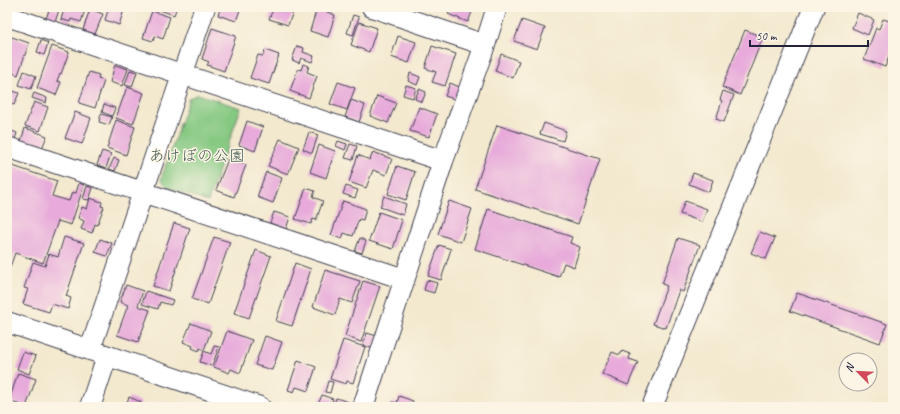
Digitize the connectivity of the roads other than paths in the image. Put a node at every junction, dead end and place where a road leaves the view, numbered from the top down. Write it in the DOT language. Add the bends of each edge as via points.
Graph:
graph roads {
  1 [pos="205,7"];
  2 [pos="372,7"];
  3 [pos="497,7"];
  4 [pos="814,7"];
  5 [pos="7,16"];
  6 [pos="485,45"];
  7 [pos="182,75"];
  8 [pos="7,147"];
  9 [pos="444,161"];
  10 [pos="142,193"];
  11 [pos="404,279"];
  12 [pos="7,322"];
  13 [pos="98,353"];
  14 [pos="90,407"];
  15 [pos="260,407"];
  16 [pos="363,407"];
  17 [pos="652,407"];
  1 -- 7 [label="street"];
  2 -- 6 [label="street"];
  3 -- 6 [label="street"];
  4 -- 17 [label="street"];
  5 -- 7 [label="street"];
  6 -- 9 [label="street"];
  7 -- 9 [label="street"];
  7 -- 10 [label="street"];
  8 -- 10 [label="street"];
  9 -- 11 [label="street"];
  10 -- 11 [label="street"];
  10 -- 13 [label="street"];
  11 -- 16 [label="street"];
  12 -- 13 [label="street"];
  13 -- 14 [label="street"];
  13 -- 15 [label="street"];
}
